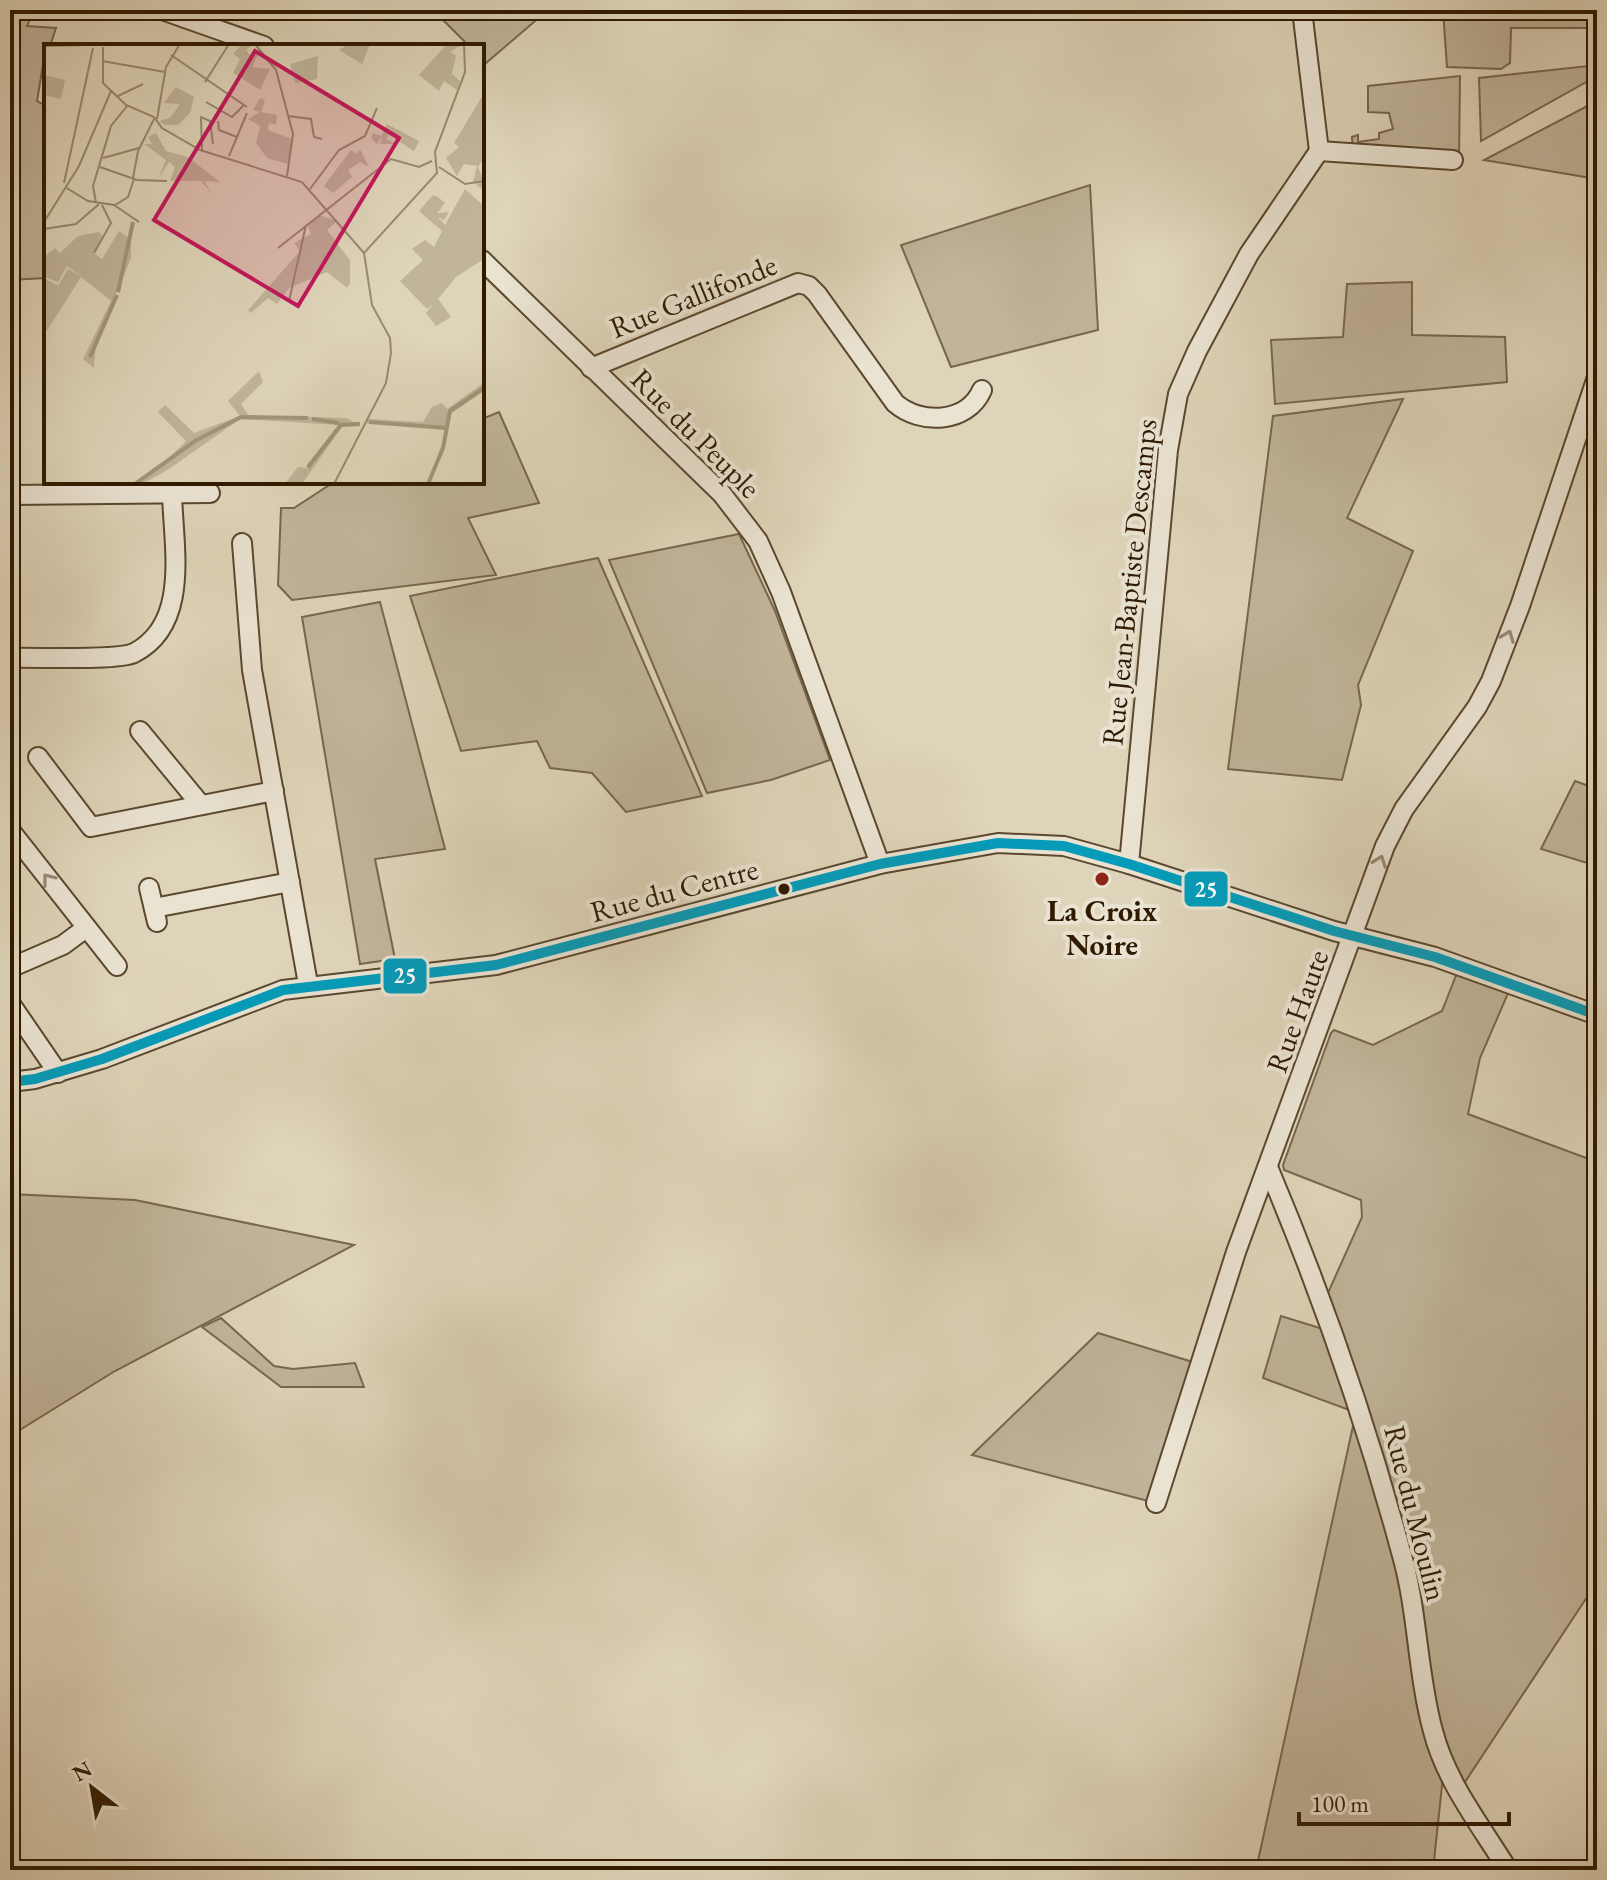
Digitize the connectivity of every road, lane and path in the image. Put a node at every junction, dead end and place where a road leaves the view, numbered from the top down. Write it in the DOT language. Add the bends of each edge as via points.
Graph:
graph roads {
  1 [pos="162,10"];
  2 [pos="1302,10"];
  3 [pos="258,44"];
  4 [pos="1319,151"];
  5 [pos="1453,160"];
  6 [pos="484,262"];
  7 [pos="591,368"];
  8 [pos="1597,377"];
  9 [pos="982,390"];
  10 [pos="172,493"];
  11 [pos="210,493"];
  12 [pos="10,495"];
  13 [pos="242,543"];
  14 [pos="10,658"];
  15 [pos="140,731"];
  16 [pos="38,757"];
  17 [pos="274,791"];
  18 [pos="201,805"];
  19 [pos="10,830"];
  20 [pos="880,864"];
  21 [pos="1129,864"];
  22 [pos="290,882"];
  23 [pos="149,888"];
  24 [pos="86,928"];
  25 [pos="1354,934"];
  26 [pos="117,966"];
  27 [pos="10,968"];
  28 [pos="308,984"];
  29 [pos="10,1003"];
  30 [pos="1597,1015"];
  31 [pos="58,1073"];
  32 [pos="10,1082"];
  33 [pos="1268,1167"];
  34 [pos="1156,1503"];
  35 [pos="1508,1870"];
  1 -- 3 [label="street"];
  2 -- 4 [label="street"];
  4 -- 5 [label="street"];
  4 -- 21 [label="street, Rue Jean-Baptiste Descamps" via="1226,293 1178,394 1168,450"];
  6 -- 7 [label="street, Rue du Peuple"];
  7 -- 9 [label="street, Rue Gallifonde" via="798,283 817,294 908,414 957,414 969,409"];
  7 -- 20 [label="street, Rue du Peuple" via="712,484 758,541"];
  25 -- 8 [label="street, Rue Haute, one-way" via="1392,831 1491,681"];
  10 -- 11 [label="street"];
  10 -- 12 [label="street"];
  10 -- 14 [label="street" via="175,587 170,615 151,639 133,654"];
  13 -- 17 [label="street" via="246,627"];
  15 -- 18 [label="street"];
  16 -- 18 [label="street" via="91,827"];
  17 -- 18 [label="street"];
  17 -- 22 [label="street"];
  24 -- 19 [label="street, one-way"];
  20 -- 21 [label="street, Rue du Centre" via="998,843 1064,846"];
  20 -- 28 [label="street, Rue du Centre" via="496,965"];
  21 -- 25 [label="street, Rue du Centre"];
  22 -- 23 [label="street" via="155,915"];
  22 -- 28 [label="street"];
  24 -- 26 [label="street"];
  24 -- 27 [label="street" via="63,945"];
  25 -- 30 [label="street, Rue du Centre"];
  25 -- 33 [label="street, Rue Haute"];
  28 -- 31 [label="street, Rue du Centre"];
  29 -- 31 [label="street"];
  31 -- 32 [label="street, Rue du Centre"];
  33 -- 34 [label="street, Rue Haute"];
  33 -- 35 [label="street, Rue du Moulin" via="1319,1288 1368,1430 1405,1566 1433,1732 1449,1775"];
}
